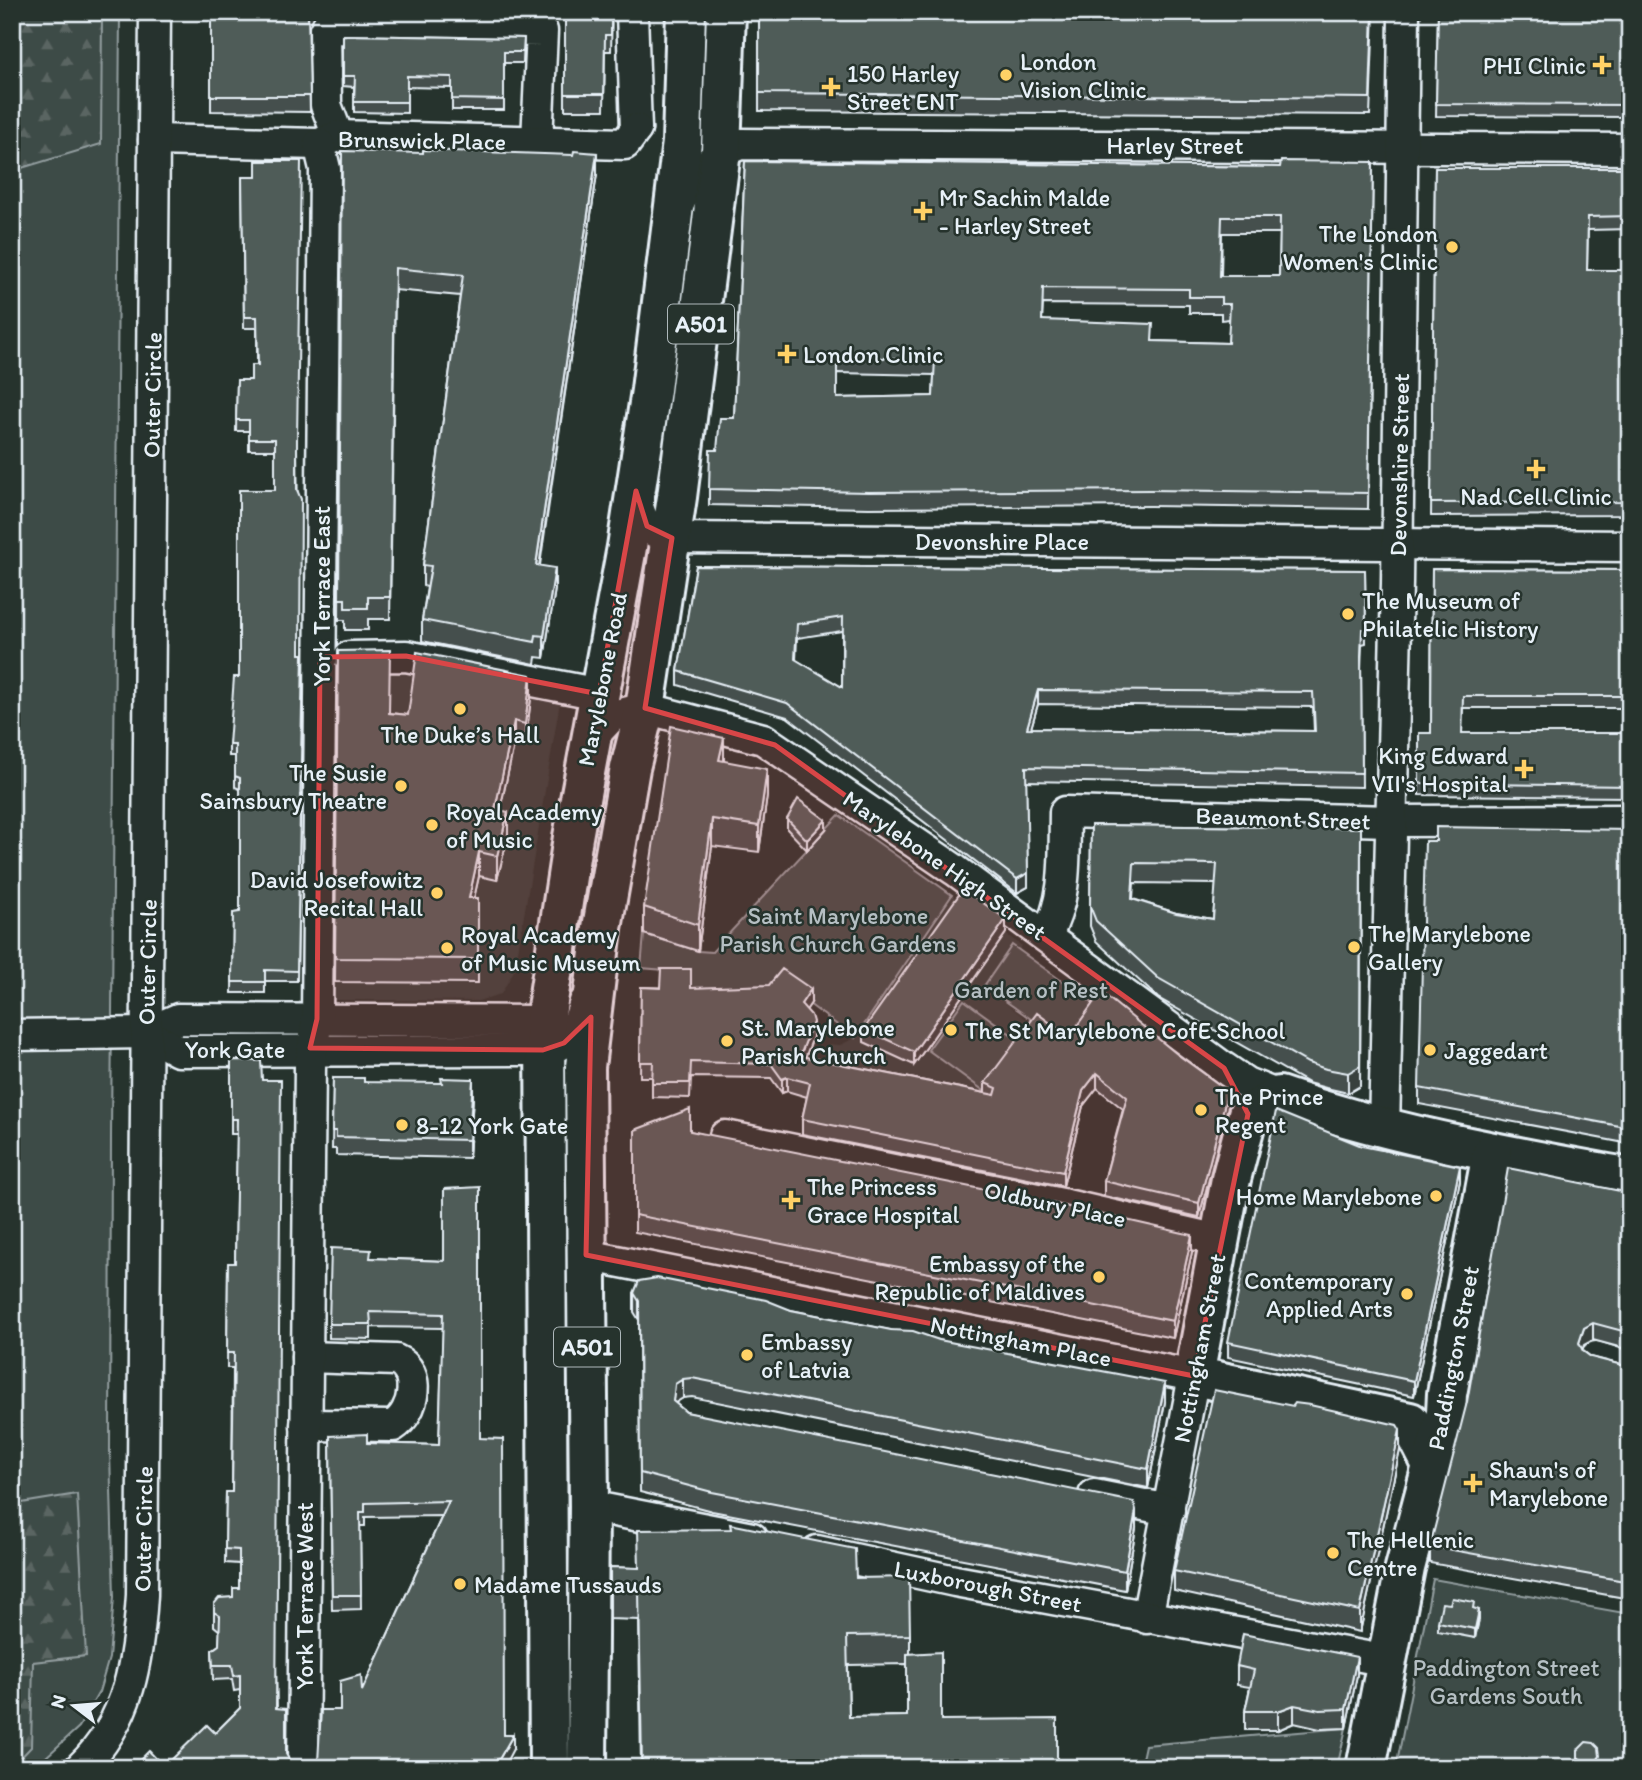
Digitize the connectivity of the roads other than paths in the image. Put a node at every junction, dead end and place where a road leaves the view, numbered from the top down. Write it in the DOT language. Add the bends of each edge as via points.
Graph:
graph roads {
  1 [pos="155,12"];
  2 [pos="632,12"];
  3 [pos="686,12"];
  4 [pos="726,12"];
  5 [pos="1404,12"];
  6 [pos="683,123"];
  7 [pos="636,129"];
  8 [pos="328,140"];
  9 [pos="154,141"];
  10 [pos="537,141"];
  11 [pos="1402,148"];
  12 [pos="1630,149"];
  13 [pos="721,151"];
  14 [pos="674,215"];
  15 [pos="636,491"];
  16 [pos="672,538"];
  17 [pos="1398,543"];
  18 [pos="1630,546"];
  19 [pos="320,657"];
  20 [pos="599,694"];
  21 [pos="645,708"];
  22 [pos="588,752"];
  23 [pos="1630,820"];
  24 [pos="1390,821"];
  25 [pos="602,928"];
  26 [pos="1046,936"];
  27 [pos="317,1019"];
  28 [pos="146,1033"];
  29 [pos="12,1035"];
  30 [pos="544,1035"];
  31 [pos="310,1048"];
  32 [pos="1264,1105"];
  33 [pos="1384,1128"];
  34 [pos="725,1136"];
  35 [pos="1483,1151"];
  36 [pos="1630,1178"];
  37 [pos="1219,1240"];
  38 [pos="586,1255"];
  39 [pos="307,1357"];
  40 [pos="1596,1357"];
  41 [pos="1630,1368"];
  42 [pos="1194,1376"];
  43 [pos="1447,1394"];
  44 [pos="1410,1422"];
  45 [pos="306,1425"];
  46 [pos="1431,1463"];
  47 [pos="1065,1489"];
  48 [pos="589,1506"];
  49 [pos="1168,1510"];
  50 [pos="1147,1618"];
  51 [pos="1388,1661"];
  52 [pos="80,1768"];
  53 [pos="303,1768"];
  54 [pos="548,1768"];
  55 [pos="587,1768"];
  56 [pos="1367,1768"];
  1 -- 9 [label="street, Outer Circle"];
  2 -- 7 [label="street"];
  3 -- 6 [label="main road, Marylebone Road / A501"];
  4 -- 13 [label="main road, Marylebone Road / A501"];
  5 -- 11 [label="street, Devonshire Street"];
  6 -- 7 [label="street, Brunswick Place"];
  6 -- 14 [label="main road, Marylebone Road / A501"];
  7 -- 10 [label="street, Brunswick Place" via="625,144"];
  8 -- 9 [label="street, Brunswick Place"];
  8 -- 10 [label="street, Brunswick Place"];
  8 -- 10 [label="street, York Terrace East" via="324,28 542,31"];
  8 -- 19 [label="street, York Terrace East"];
  9 -- 28 [label="street, Outer Circle"];
  11 -- 12 [label="street, Harley Street"];
  11 -- 13 [label="street, Harley Street" via="740,144"];
  11 -- 17 [label="street, Devonshire Street"];
  13 -- 14 [label="street" via="694,177"];
  13 -- 16 [label="main road, Marylebone Road / A501"];
  14 -- 15 [label="main road, Marylebone Road / A501"];
  15 -- 16 [label="street" via="640,516 647,526"];
  15 -- 20 [label="main road, Marylebone Road / A501"];
  16 -- 17 [label="street, Devonshire Place"];
  16 -- 21 [label="main road, Marylebone Road / A501"];
  17 -- 18 [label="street, Devonshire Place"];
  17 -- 24 [label="street, Devonshire Street"];
  19 -- 20 [label="street" via="406,656"];
  19 -- 27 [label="street, York Terrace East"];
  20 -- 22 [label="main road, Marylebone Road / A501"];
  21 -- 22 [label="street" via="612,716 598,730"];
  21 -- 25 [label="main road, Marylebone Road / A501"];
  21 -- 26 [label="street, Marylebone High Street" via="763,738"];
  22 -- 30 [label="main road, Marylebone Road / A501"];
  23 -- 24 [label="street, Beaumont Street"];
  24 -- 26 [label="street, Beaumont Street" via="1065,812 1062,897"];
  24 -- 33 [label="street, Devonshire Street"];
  25 -- 30 [label="street" via="580,1021 564,1043"];
  25 -- 38 [label="main road, Marylebone Road / A501" via="586,1067"];
  26 -- 32 [label="street, Marylebone High Street" via="1224,1068"];
  27 -- 28 [label="street, York Gate" via="178,1019"];
  27 -- 30 [label="street, York Gate"];
  27 -- 31 [label="street, York Terrace East"];
  28 -- 29 [label="street"];
  28 -- 31 [label="street, York Gate" via="178,1051"];
  28 -- 52 [label="street, Outer Circle" via="139,1642 124,1704"];
  30 -- 31 [label="street, York Gate"];
  30 -- 54 [label="main road, Marylebone Road / A501"];
  31 -- 39 [label="street, York Terrace West"];
  32 -- 33 [label="main road"];
  32 -- 37 [label="main road, Nottingham Street"];
  33 -- 35 [label="main road"];
  34 -- 37 [label="street, Oldbury Place"];
  35 -- 36 [label="main road"];
  35 -- 43 [label="main road, Paddington Street"];
  37 -- 42 [label="main road, Nottingham Street"];
  38 -- 42 [label="street, Nottingham Place"];
  38 -- 48 [label="main road, Marylebone Road / A501"];
  39 -- 45 [label="street, York Terrace West"];
  39 -- 45 [label="street" via="396,1360 410,1373 412,1398 410,1410 393,1426"];
  40 -- 41 [label="street"];
  42 -- 44 [label="main road, Nottingham Place"];
  42 -- 49 [label="street, Nottingham Street"];
  43 -- 44 [label="main road" via="1427,1414"];
  43 -- 46 [label="main road, Paddington Street" via="1443,1429"];
  44 -- 46 [label="main road"];
  45 -- 53 [label="street, York Terrace West"];
  46 -- 51 [label="main road, Paddington Street"];
  47 -- 49 [label="street"];
  48 -- 50 [label="street, Luxborough Street"];
  48 -- 55 [label="main road, Marylebone Road / A501"];
  49 -- 50 [label="street, Nottingham Street"];
  50 -- 51 [label="street, Luxborough Street"];
  51 -- 56 [label="main road, Paddington Street"];
}
